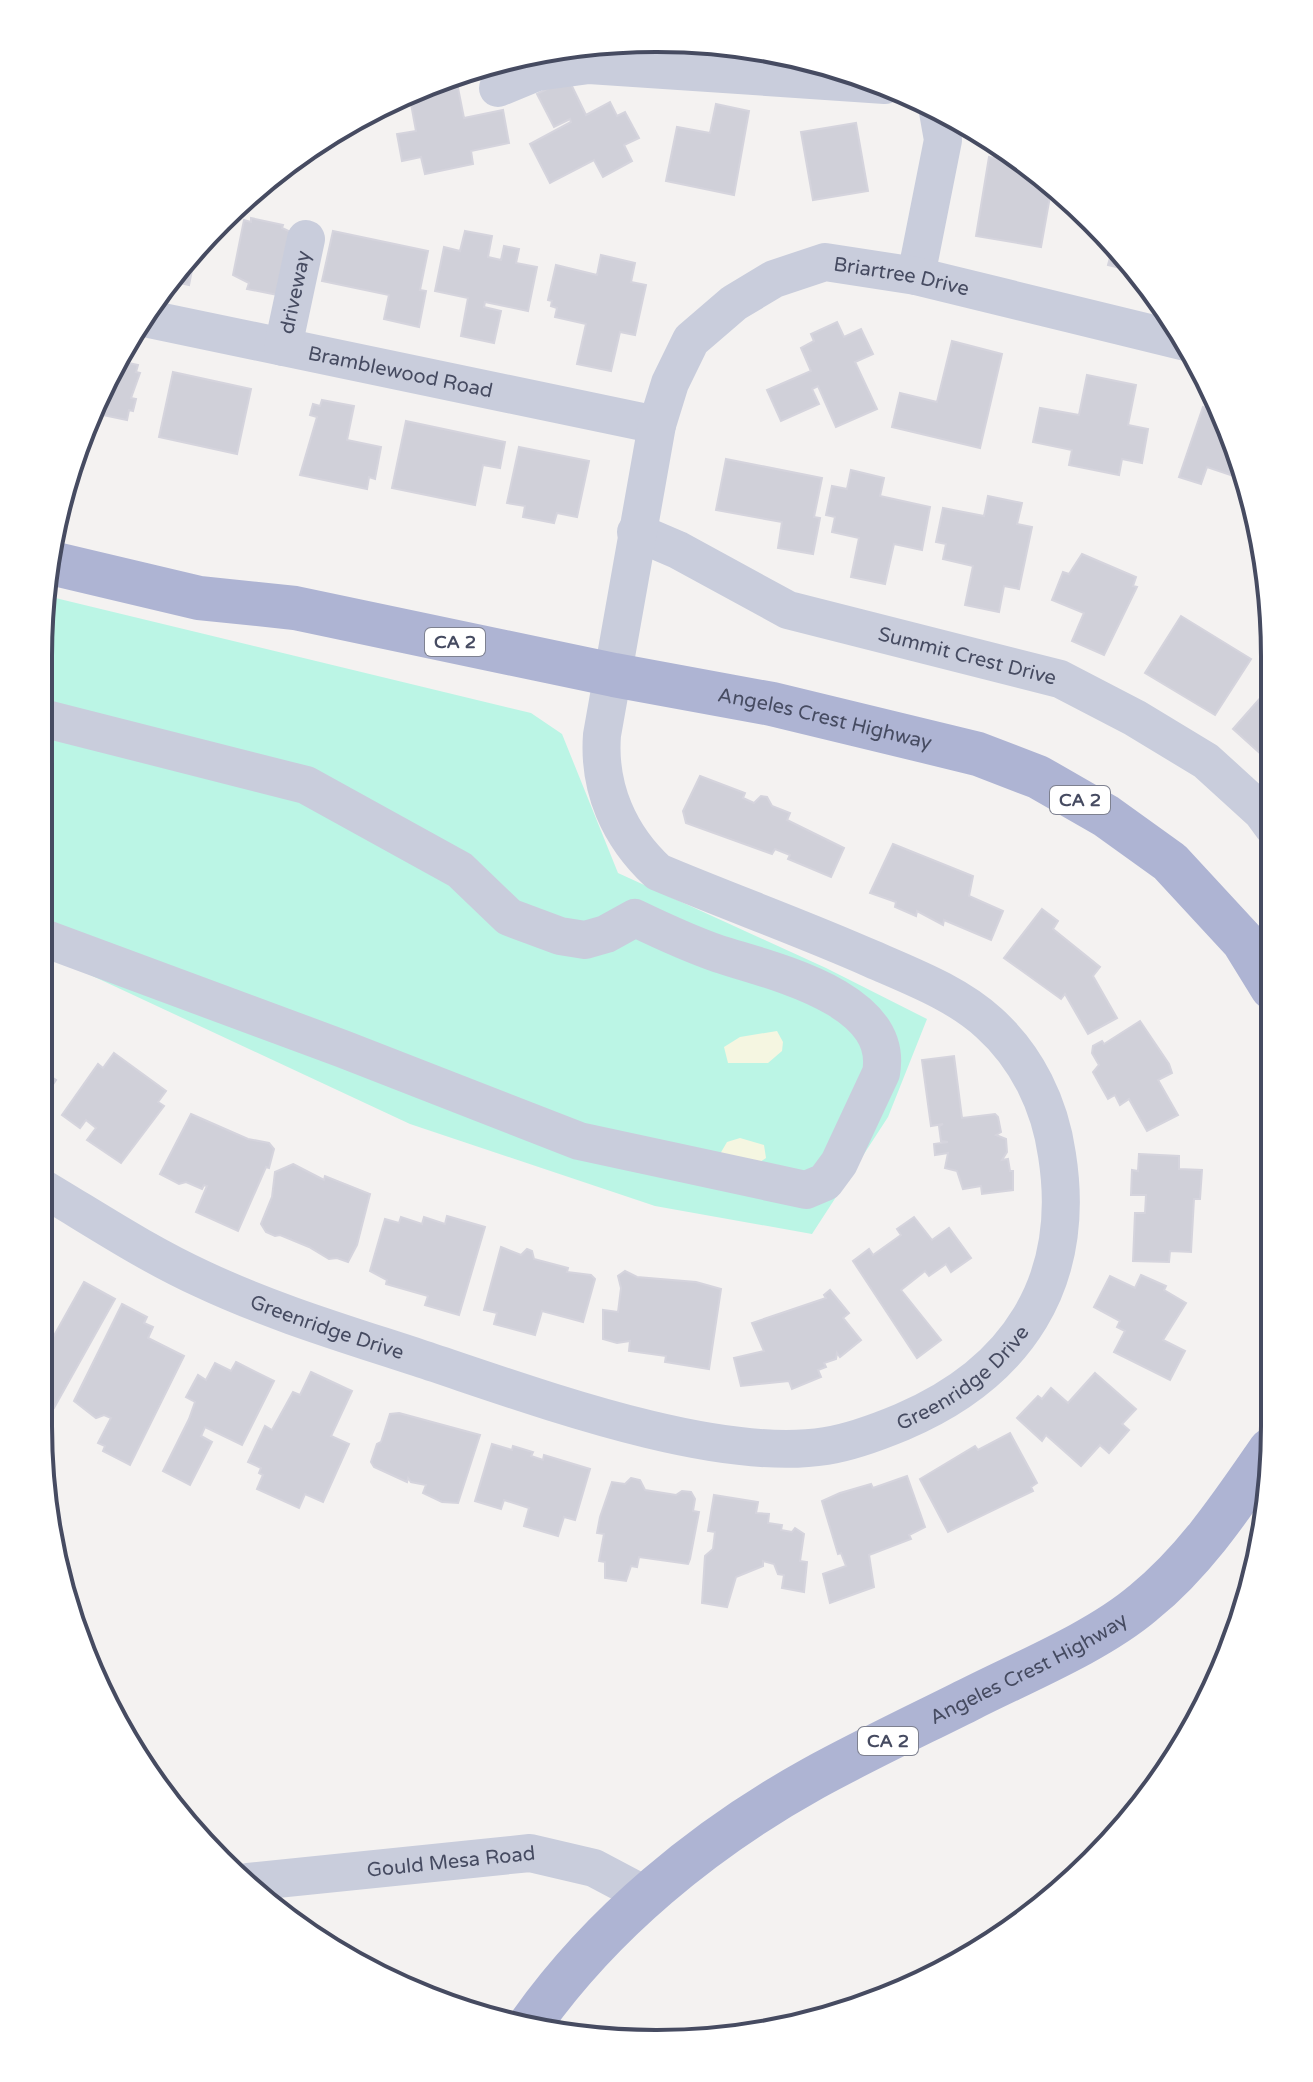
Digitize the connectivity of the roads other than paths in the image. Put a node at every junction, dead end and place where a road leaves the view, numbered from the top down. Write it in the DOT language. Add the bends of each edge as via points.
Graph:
graph roads {
  1 [pos="848,83"];
  2 [pos="498,88"];
  3 [pos="940,123"];
  4 [pos="306,239"];
  5 [pos="916,276"];
  6 [pos="155,320"];
  7 [pos="1170,338"];
  8 [pos="283,347"];
  9 [pos="657,425"];
  10 [pos="636,532"];
  11 [pos="63,542"];
  12 [pos="59,565"];
  13 [pos="295,608"];
  14 [pos="614,675"];
  15 [pos="52,721"];
  16 [pos="1261,811"];
  17 [pos="52,941"];
  18 [pos="1261,971"];
  19 [pos="52,1194"];
  20 [pos="1260,1464"];
  21 [pos="259,1881"];
  22 [pos="645,1895"];
  23 [pos="535,2017"];
  1 -- 2 [label="street" via="589,65 537,72"];
  3 -- 5 [label="street" via="943,140"];
  4 -- 8 [label="street, driveway"];
  5 -- 7 [label="street, Briartree Drive"];
  5 -- 9 [label="street, Briartree Drive" via="825,262 774,279 691,340"];
  6 -- 8 [label="street, Bramblewood Road"];
  8 -- 9 [label="street, Bramblewood Road"];
  9 -- 10 [label="street, Briartree Drive"];
  10 -- 14 [label="street, Briartree Drive"];
  10 -- 16 [label="street, Summit Crest Drive" via="788,610 1060,679 1206,761"];
  11 -- 13 [label="main road, Angeles Crest Highway / CA 2" via="201,574"];
  12 -- 13 [label="main road, Angeles Crest Highway / CA 2" via="199,598"];
  13 -- 14 [label="main road, Angeles Crest Highway / CA 2"];
  14 -- 18 [label="main road, Angeles Crest Highway / CA 2" via="772,704 978,754 1038,777 1106,816 1170,862 1233,929"];
  14 -- 19 [label="street, Greenridge Drive" via="600,760 616,818 642,858 658,872 936,987 986,1020 1028,1069 1054,1136 1062,1182 1059,1230 1048,1285 1003,1359 937,1407 877,1433 826,1446 772,1450 717,1444 487,1380 270,1309 200,1279"];
  15 -- 17 [label="street" via="306,785 460,870 509,917 560,936 585,940 635,918 720,954 769,967 821,989 870,1023 884,1057 839,1163 825,1182 806,1190 579,1141"];
  20 -- 22 [label="main road, Angeles Crest Highway / CA 2" via="1192,1557 1142,1605 1073,1647 811,1779 739,1824"];
  21 -- 22 [label="street, Gould Mesa Road" via="530,1853 594,1868"];
  22 -- 23 [label="main road, Angeles Crest Highway / CA 2" via="555,1988"];
}
